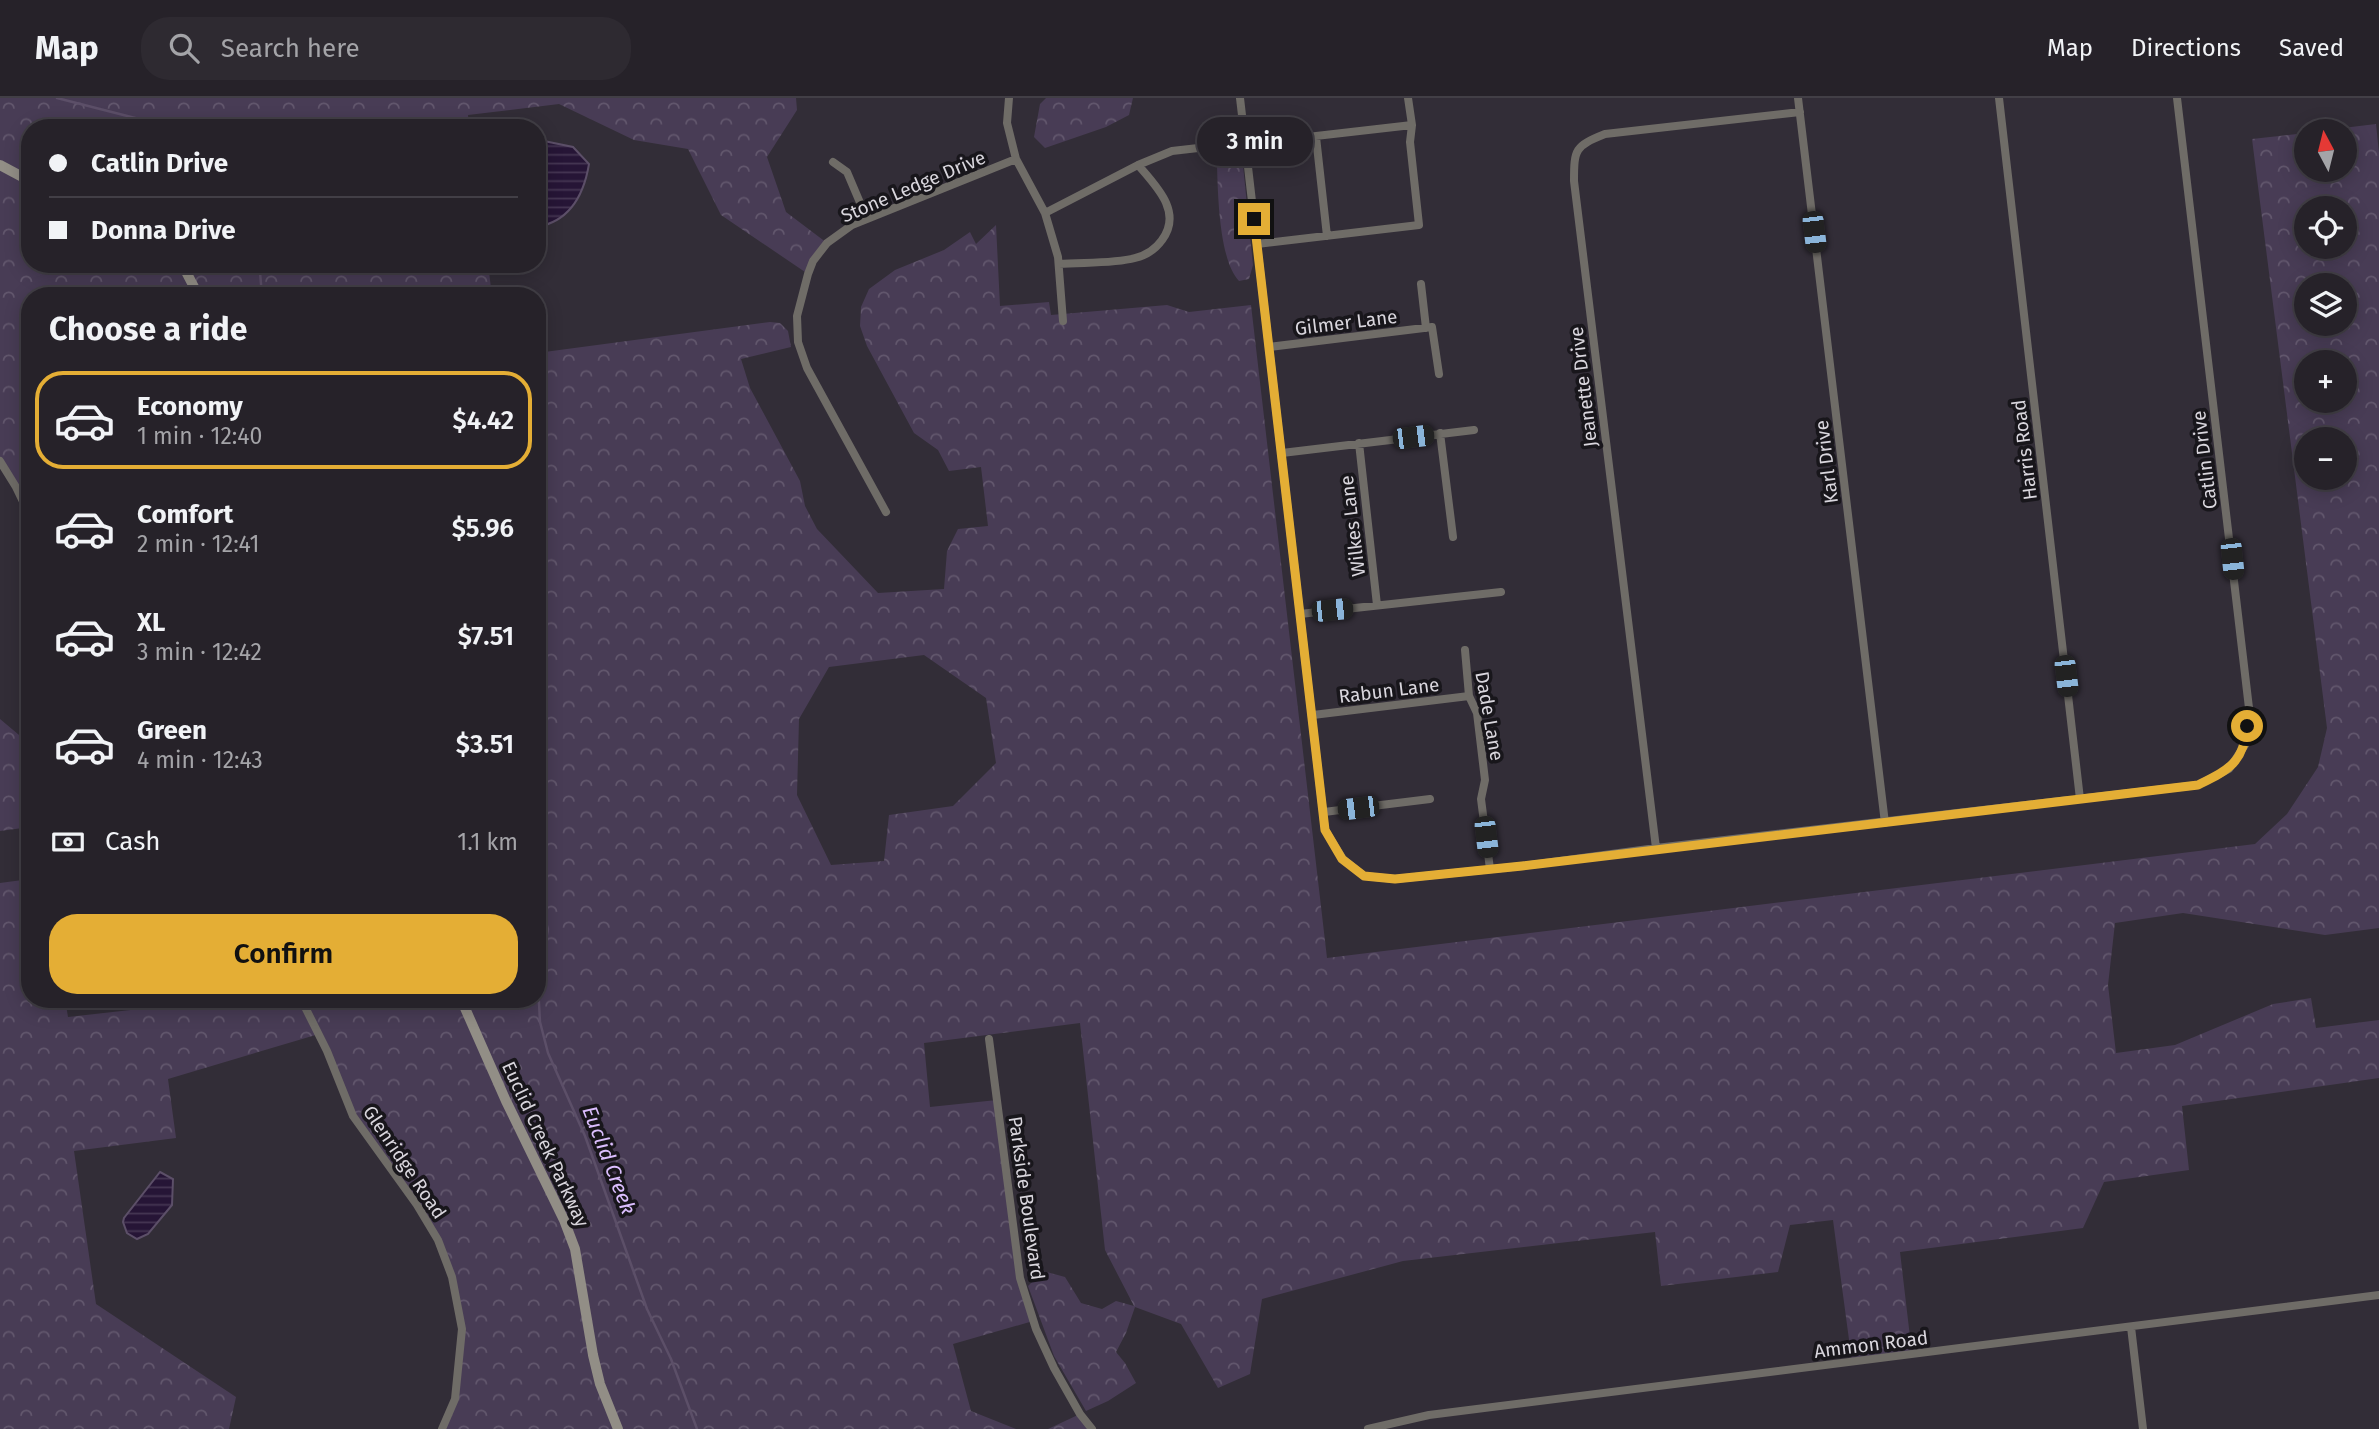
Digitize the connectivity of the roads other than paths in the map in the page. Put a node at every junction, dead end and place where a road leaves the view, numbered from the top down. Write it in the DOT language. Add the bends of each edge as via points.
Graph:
graph roads {
  1 [pos="1009,98"];
  2 [pos="1240,98"];
  3 [pos="1408,98"];
  4 [pos="1798,98"];
  5 [pos="1999,98"];
  6 [pos="2177,98"];
  7 [pos="1800,112"];
  8 [pos="1412,125"];
  9 [pos="1316,137"];
  10 [pos="1245,144"];
  11 [pos="1207,148"];
  12 [pos="1016,159"];
  13 [pos="833,162"];
  14 [pos="0,164"];
  15 [pos="1138,165"];
  16 [pos="21,176"];
  17 [pos="1045,213"];
  18 [pos="867,219"];
  19 [pos="1327,236"];
  20 [pos="1257,244"];
  21 [pos="1059,264"];
  22 [pos="1421,284"];
  23 [pos="1063,321"];
  24 [pos="1426,328"];
  25 [pos="1269,347"];
  26 [pos="1439,374"];
  27 [pos="1474,430"];
  28 [pos="1440,433"];
  29 [pos="1359,443"];
  30 [pos="1282,453"];
  31 [pos="0,461"];
  32 [pos="21,497"];
  33 [pos="886,512"];
  34 [pos="1453,537"];
  35 [pos="1501,592"];
  36 [pos="1377,605"];
  37 [pos="1300,614"];
  38 [pos="1465,650"];
  39 [pos="1469,696"];
  40 [pos="1313,715"];
  41 [pos="1430,799"];
  42 [pos="2080,799"];
  43 [pos="1324,811"];
  44 [pos="1885,823"];
  45 [pos="1656,848"];
  46 [pos="1490,869"];
  47 [pos="306,1008"];
  48 [pos="465,1008"];
  49 [pos="989,1039"];
  50 [pos="2379,1295"];
  51 [pos="2131,1327"];
  52 [pos="442,1429"];
  53 [pos="618,1429"];
  54 [pos="1092,1429"];
  55 [pos="1368,1429"];
  56 [pos="2143,1429"];
  1 -- 12 [label="street" via="1007,123"];
  2 -- 10 [label="street, Catlin Drive"];
  3 -- 8 [label="street"];
  4 -- 7 [label="street, Karl Drive"];
  5 -- 42 [label="street, Harris Road"];
  6 -- 42 [label="street, Catlin Drive" via="2249,708 2245,745 2229,769 2198,785"];
  7 -- 44 [label="street, Karl Drive"];
  7 -- 45 [label="street, Jeanette Drive" via="1605,134 1584,142 1574,158"];
  8 -- 9 [label="street"];
  8 -- 19 [label="street" via="1419,225"];
  9 -- 10 [label="street"];
  9 -- 19 [label="street"];
  10 -- 20 [label="street, Catlin Drive"];
  11 -- 15 [label="street" via="1172,151"];
  12 -- 17 [label="street"];
  12 -- 18 [label="street, Stone Ledge Drive"];
  13 -- 18 [label="street" via="847,172"];
  14 -- 16 [label="street"];
  15 -- 17 [label="street"];
  15 -- 21 [label="street" via="1169,209 1168,232 1156,249 1135,258"];
  17 -- 21 [label="street"];
  18 -- 33 [label="street, Stone Ledge Drive" via="827,243 813,261 797,316 798,342 807,368"];
  19 -- 20 [label="street"];
  20 -- 25 [label="street, Catlin Drive"];
  21 -- 23 [label="street"];
  22 -- 24 [label="street"];
  24 -- 25 [label="street, Gilmer Lane"];
  24 -- 26 [label="street" via="1433,327"];
  25 -- 30 [label="street, Catlin Drive"];
  27 -- 28 [label="street"];
  28 -- 29 [label="street"];
  28 -- 34 [label="street"];
  29 -- 30 [label="street"];
  29 -- 36 [label="street, Wilkes Lane"];
  30 -- 37 [label="street, Catlin Drive"];
  31 -- 32 [label="street"];
  35 -- 36 [label="street"];
  36 -- 37 [label="street"];
  37 -- 40 [label="street, Catlin Drive"];
  38 -- 39 [label="street, Dade Lane"];
  39 -- 40 [label="street, Rabun Lane"];
  39 -- 46 [label="street, Dade Lane" via="1477,713"];
  40 -- 43 [label="street, Catlin Drive"];
  41 -- 43 [label="street"];
  42 -- 44 [label="street, Catlin Drive"];
  43 -- 46 [label="street, Catlin Drive" via="1325,830 1342,859 1364,876 1395,879"];
  44 -- 45 [label="street, Catlin Drive"];
  45 -- 46 [label="street, Catlin Drive"];
  47 -- 52 [label="street, Glenridge Road" via="353,1116 438,1240 452,1277 462,1329 455,1399"];
  48 -- 53 [label="street, Euclid Creek Parkway" via="572,1239 600,1384"];
  49 -- 54 [label="street, Parkside Boulevard" via="1020,1278 1054,1368"];
  50 -- 51 [label="street, Ammon Road"];
  51 -- 55 [label="street, Ammon Road" via="1429,1415"];
  51 -- 56 [label="street"];
}
